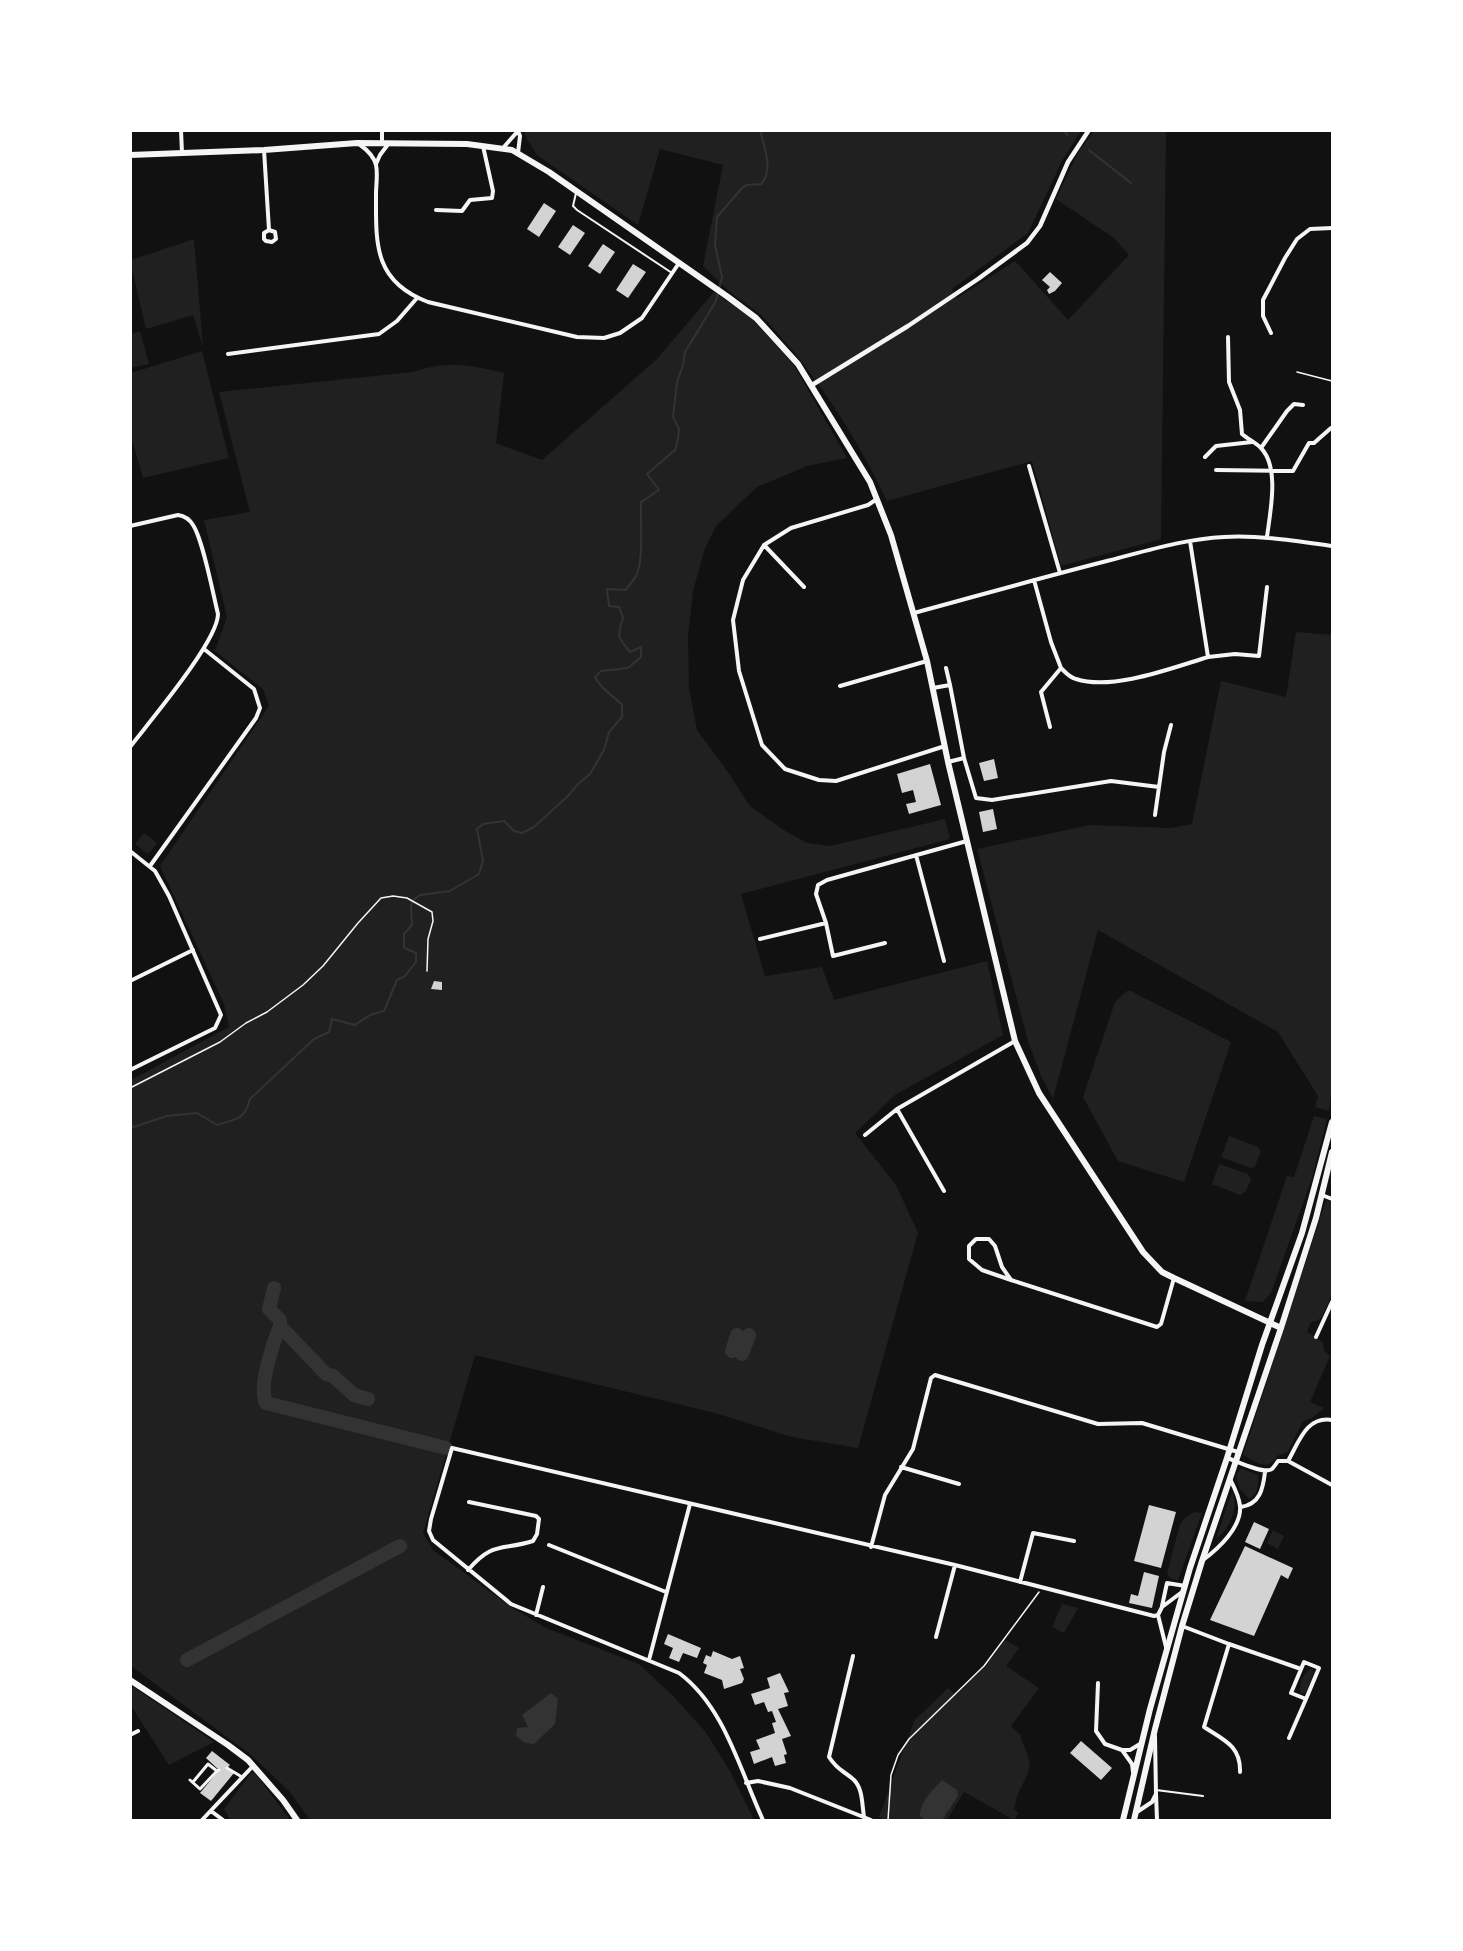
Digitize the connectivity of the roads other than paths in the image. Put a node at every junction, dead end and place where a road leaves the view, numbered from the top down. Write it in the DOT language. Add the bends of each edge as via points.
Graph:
graph roads {
  1 [pos="181,130"];
  2 [pos="382,130"];
  3 [pos="1089,130"];
  4 [pos="518,131"];
  5 [pos="357,143"];
  6 [pos="385,143"];
  7 [pos="482,146"];
  8 [pos="502,149"];
  9 [pos="264,150"];
  10 [pos="182,153"];
  11 [pos="518,153"];
  12 [pos="130,155"];
  13 [pos="376,165"];
  14 [pos="576,191"];
  15 [pos="436,210"];
  16 [pos="1332,228"];
  17 [pos="269,230"];
  18 [pos="679,262"];
  19 [pos="672,273"];
  20 [pos="417,298"];
  21 [pos="1270,333"];
  22 [pos="1228,337"];
  23 [pos="228,354"];
  24 [pos="812,385"];
  25 [pos="1303,405"];
  26 [pos="1331,428"];
  27 [pos="1252,442"];
  28 [pos="1261,448"];
  29 [pos="1205,457"];
  30 [pos="1029,466"];
  31 [pos="1216,470"];
  32 [pos="1271,472"];
  33 [pos="878,499"];
  34 [pos="130,526"];
  35 [pos="1267,537"];
  36 [pos="1190,541"];
  37 [pos="764,545"];
  38 [pos="1332,546"];
  39 [pos="1060,573"];
  40 [pos="1034,580"];
  41 [pos="804,587"];
  42 [pos="1268,587"];
  43 [pos="130,597"];
  44 [pos="130,602"];
  45 [pos="914,613"];
  46 [pos="204,649"];
  47 [pos="1208,657"];
  48 [pos="927,660"];
  49 [pos="946,668"];
  50 [pos="1061,668"];
  51 [pos="840,686"];
  52 [pos="950,686"];
  53 [pos="933,688"];
  54 [pos="1171,725"];
  55 [pos="1050,727"];
  56 [pos="945,746"];
  57 [pos="130,747"];
  58 [pos="964,758"];
  59 [pos="948,762"];
  60 [pos="1159,787"];
  61 [pos="1155,815"];
  62 [pos="967,841"];
  63 [pos="130,851"];
  64 [pos="916,855"];
  65 [pos="150,866"];
  66 [pos="826,923"];
  67 [pos="760,939"];
  68 [pos="885,943"];
  69 [pos="193,950"];
  70 [pos="944,961"];
  71 [pos="130,981"];
  72 [pos="1015,1041"];
  73 [pos="130,1070"];
  74 [pos="897,1109"];
  75 [pos="1332,1122"];
  76 [pos="865,1135"];
  77 [pos="1332,1152"];
  78 [pos="944,1191"];
  79 [pos="1322,1195"];
  80 [pos="1332,1198"];
  81 [pos="1174,1278"];
  82 [pos="1011,1280"];
  83 [pos="1332,1302"];
  84 [pos="1270,1323"];
  85 [pos="1281,1328"];
  86 [pos="1316,1336"];
  87 [pos="1332,1420"];
  88 [pos="1230,1449"];
  89 [pos="1239,1452"];
  90 [pos="1227,1458"];
  91 [pos="1236,1460"];
  92 [pos="1288,1461"];
  93 [pos="901,1467"];
  94 [pos="1265,1472"];
  95 [pos="1230,1479"];
  96 [pos="958,1484"];
  97 [pos="1332,1485"];
  98 [pos="469,1502"];
  99 [pos="690,1504"];
  100 [pos="1240,1507"];
  101 [pos="1074,1541"];
  102 [pos="549,1545"];
  103 [pos="871,1547"];
  104 [pos="1202,1561"];
  105 [pos="955,1565"];
  106 [pos="468,1570"];
  107 [pos="1020,1581"];
  108 [pos="543,1587"];
  109 [pos="1184,1588"];
  110 [pos="666,1592"];
  111 [pos="1162,1607"];
  112 [pos="536,1615"];
  113 [pos="1158,1615"];
  114 [pos="1182,1626"];
  115 [pos="936,1637"];
  116 [pos="1229,1644"];
  117 [pos="1167,1651"];
  118 [pos="853,1656"];
  119 [pos="649,1660"];
  120 [pos="1301,1669"];
  121 [pos="130,1680"];
  122 [pos="1098,1683"];
  123 [pos="1306,1699"];
  124 [pos="1155,1730"];
  125 [pos="138,1731"];
  126 [pos="130,1735"];
  127 [pos="1144,1736"];
  128 [pos="1289,1738"];
  129 [pos="1122,1750"];
  130 [pos="253,1766"];
  131 [pos="228,1768"];
  132 [pos="1240,1772"];
  133 [pos="242,1777"];
  134 [pos="191,1781"];
  135 [pos="1133,1782"];
  136 [pos="746,1783"];
  137 [pos="1156,1792"];
  138 [pos="1203,1796"];
  139 [pos="211,1811"];
  140 [pos="1137,1812"];
  141 [pos="864,1817"];
  142 [pos="202,1821"];
  143 [pos="223,1821"];
  144 [pos="297,1821"];
  145 [pos="763,1821"];
  146 [pos="871,1821"];
  147 [pos="1124,1821"];
  148 [pos="1134,1821"];
  149 [pos="1157,1821"];
  1 -- 10 [label="street"];
  2 -- 6 [label="street"];
  3 -- 24 [label="street" via="1068,162 1040,226 1027,243 908,326"];
  4 -- 8 [label="street"];
  4 -- 11 [label="street"];
  5 -- 6 [label="main road"];
  5 -- 9 [label="main road"];
  5 -- 13 [label="street"];
  6 -- 7 [label="main road"];
  6 -- 13 [label="street"];
  7 -- 8 [label="main road"];
  7 -- 15 [label="street" via="492,198 470,200 462,211"];
  8 -- 11 [label="main road"];
  9 -- 10 [label="main road"];
  9 -- 17 [label="street"];
  10 -- 12 [label="main road"];
  11 -- 14 [label="main road"];
  13 -- 20 [label="street" via="379,257 394,281"];
  14 -- 18 [label="main road"];
  14 -- 19 [label="lane" via="573,206 577,210"];
  16 -- 21 [label="street" via="1311,228 1297,239 1285,258 1263,300 1263,316"];
  18 -- 19 [label="street"];
  18 -- 24 [label="main road" via="756,318"];
  19 -- 20 [label="street" via="642,318 620,333 604,338 577,337"];
  20 -- 23 [label="street" via="398,321 379,334"];
  22 -- 27 [label="street" via="1229,382 1240,410 1242,434"];
  24 -- 33 [label="main road"];
  25 -- 28 [label="street" via="1294,404 1287,411"];
  26 -- 32 [label="street" via="1309,443 1293,471"];
  27 -- 28 [label="street"];
  27 -- 29 [label="street" via="1216,446"];
  28 -- 32 [label="street"];
  30 -- 39 [label="street"];
  31 -- 32 [label="street"];
  32 -- 35 [label="street"];
  33 -- 37 [label="street" via="790,528"];
  33 -- 45 [label="main road"];
  34 -- 46 [label="street" via="178,515 194,526 218,614"];
  35 -- 36 [label="street"];
  35 -- 38 [label="street"];
  36 -- 39 [label="street"];
  36 -- 47 [label="street"];
  37 -- 41 [label="street"];
  37 -- 56 [label="street" via="743,580 733,620 739,671 762,745 785,769 836,781"];
  39 -- 40 [label="street"];
  40 -- 45 [label="street"];
  40 -- 50 [label="street"];
  42 -- 47 [label="street" via="1259,656"];
  43 -- 44 [label="street"];
  45 -- 48 [label="main road"];
  46 -- 57 [label="street"];
  46 -- 65 [label="street" via="254,689 260,708"];
  47 -- 50 [label="street" via="1109,683 1074,679"];
  48 -- 51 [label="street"];
  48 -- 53 [label="main road"];
  49 -- 52 [label="street"];
  50 -- 55 [label="street" via="1041,692"];
  52 -- 53 [label="street"];
  52 -- 58 [label="street"];
  53 -- 56 [label="main road"];
  54 -- 60 [label="street"];
  56 -- 59 [label="main road"];
  58 -- 59 [label="street"];
  58 -- 60 [label="street" via="976,798 992,800 1111,781"];
  59 -- 62 [label="main road"];
  60 -- 61 [label="street"];
  62 -- 64 [label="street"];
  62 -- 72 [label="main road"];
  63 -- 65 [label="street"];
  64 -- 66 [label="street" via="818,885 816,894"];
  64 -- 70 [label="street"];
  65 -- 69 [label="street" via="169,896"];
  66 -- 67 [label="street"];
  66 -- 68 [label="street" via="833,956"];
  69 -- 71 [label="street"];
  69 -- 73 [label="street" via="219,1008 219,1022 215,1028"];
  72 -- 74 [label="street"];
  72 -- 81 [label="main road" via="1039,1093 1143,1252 1162,1272"];
  74 -- 76 [label="street"];
  74 -- 78 [label="street"];
  75 -- 84 [label="main road" via="1305,1223"];
  77 -- 79 [label="main road"];
  79 -- 80 [label="street"];
  79 -- 85 [label="main road"];
  81 -- 82 [label="street" via="1157,1327"];
  81 -- 84 [label="main road"];
  82 -- 82 [label="street" via="982,1270 969,1259 969,1246 976,1239 989,1239"];
  83 -- 86 [label="street"];
  84 -- 85 [label="main road"];
  84 -- 88 [label="main road"];
  85 -- 89 [label="main road"];
  87 -- 92 [label="street" via="1322,1419 1310,1425"];
  88 -- 89 [label="street"];
  88 -- 90 [label="main road"];
  88 -- 93 [label="street" via="1142,1423 1098,1424 935,1375 913,1449"];
  89 -- 91 [label="main road"];
  90 -- 91 [label="street"];
  90 -- 109 [label="main road"];
  91 -- 94 [label="street"];
  91 -- 95 [label="main road"];
  92 -- 94 [label="street" via="1278,1461"];
  92 -- 97 [label="street"];
  93 -- 96 [label="street"];
  93 -- 103 [label="street" via="885,1495"];
  94 -- 100 [label="street" via="1255,1501"];
  95 -- 100 [label="street"];
  95 -- 104 [label="main road"];
  98 -- 106 [label="street" via="536,1516 539,1524 533,1540 496,1547 480,1556"];
  99 -- 103 [label="street"];
  99 -- 106 [label="street" via="452,1448 429,1531"];
  99 -- 110 [label="street"];
  100 -- 104 [label="street" via="1236,1524"];
  101 -- 107 [label="street" via="1034,1533"];
  102 -- 110 [label="street"];
  103 -- 105 [label="street"];
  104 -- 114 [label="main road"];
  105 -- 107 [label="street"];
  105 -- 115 [label="street"];
  106 -- 112 [label="street" via="512,1604"];
  107 -- 113 [label="street"];
  108 -- 112 [label="street"];
  109 -- 111 [label="street"];
  109 -- 111 [label="street" via="1167,1583"];
  109 -- 117 [label="main road"];
  110 -- 119 [label="street"];
  111 -- 113 [label="street"];
  112 -- 119 [label="street"];
  113 -- 117 [label="street"];
  114 -- 116 [label="street"];
  114 -- 124 [label="main road"];
  116 -- 120 [label="street"];
  116 -- 132 [label="street" via="1204,1726 1234,1748 1240,1759"];
  117 -- 127 [label="main road"];
  118 -- 141 [label="street" via="829,1757 836,1768 855,1781"];
  119 -- 136 [label="street" via="688,1680 725,1728"];
  120 -- 123 [label="street" via="1291,1693"];
  120 -- 123 [label="street" via="1304,1662 1319,1668"];
  121 -- 130 [label="main road"];
  122 -- 129 [label="street" via="1096,1731 1105,1744"];
  123 -- 128 [label="street"];
  124 -- 137 [label="street"];
  124 -- 140 [label="main road"];
  125 -- 126 [label="street"];
  127 -- 129 [label="street" via="1137,1747"];
  127 -- 135 [label="main road"];
  129 -- 135 [label="street" via="1132,1764"];
  130 -- 133 [label="street"];
  130 -- 144 [label="main road"];
  131 -- 133 [label="street"];
  133 -- 139 [label="street"];
  134 -- 134 [label="street" via="200,1789 218,1771 208,1764"];
  135 -- 147 [label="main road"];
  136 -- 141 [label="street" via="758,1781 790,1788"];
  136 -- 145 [label="street"];
  137 -- 138 [label="lane"];
  137 -- 140 [label="street" via="1152,1802"];
  137 -- 149 [label="street"];
  139 -- 142 [label="street"];
  139 -- 143 [label="street"];
  140 -- 148 [label="main road"];
  141 -- 146 [label="street"];
}
